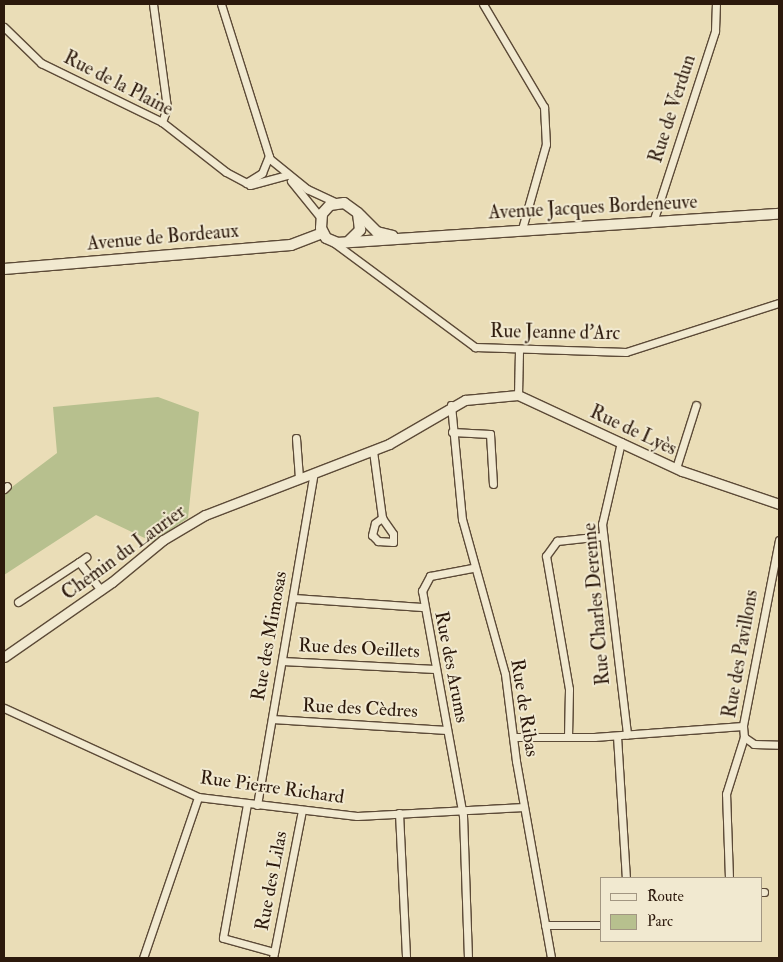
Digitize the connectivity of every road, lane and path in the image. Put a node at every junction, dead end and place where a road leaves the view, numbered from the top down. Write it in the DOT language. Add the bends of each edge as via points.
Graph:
graph roads {
  1 [pos="153,4"];
  2 [pos="221,4"];
  3 [pos="484,4"];
  4 [pos="716,4"];
  5 [pos="4,27"];
  6 [pos="162,122"];
  7 [pos="269,156"];
  8 [pos="287,175"];
  9 [pos="246,183"];
  10 [pos="337,203"];
  11 [pos="358,213"];
  12 [pos="779,214"];
  13 [pos="321,218"];
  14 [pos="653,222"];
  15 [pos="522,229"];
  16 [pos="322,233"];
  17 [pos="408,238"];
  18 [pos="350,241"];
  19 [pos="332,242"];
  20 [pos="351,258"];
  21 [pos="4,269"];
  22 [pos="779,303"];
  23 [pos="519,351"];
  24 [pos="518,395"];
  25 [pos="696,405"];
  26 [pos="451,406"];
  27 [pos="452,432"];
  28 [pos="296,438"];
  29 [pos="621,442"];
  30 [pos="373,451"];
  31 [pos="676,468"];
  32 [pos="314,473"];
  33 [pos="299,478"];
  34 [pos="493,484"];
  35 [pos="779,504"];
  36 [pos="382,518"];
  37 [pos="603,536"];
  38 [pos="779,540"];
  39 [pos="86,557"];
  40 [pos="79,562"];
  41 [pos="472,568"];
  42 [pos="101,590"];
  43 [pos="294,598"];
  44 [pos="18,602"];
  45 [pos="422,607"];
  46 [pos="4,657"];
  47 [pos="282,661"];
  48 [pos="435,669"];
  49 [pos="4,708"];
  50 [pos="272,719"];
  51 [pos="743,726"];
  52 [pos="447,730"];
  53 [pos="627,735"];
  54 [pos="616,736"];
  55 [pos="513,737"];
  56 [pos="568,737"];
  57 [pos="744,738"];
  58 [pos="779,745"];
  59 [pos="198,797"];
  60 [pos="247,804"];
  61 [pos="257,805"];
  62 [pos="524,807"];
  63 [pos="302,810"];
  64 [pos="460,810"];
  65 [pos="399,813"];
  66 [pos="626,877"];
  67 [pos="730,877"];
  68 [pos="545,925"];
  69 [pos="600,925"];
  70 [pos="274,955"];
  71 [pos="143,958"];
  72 [pos="406,958"];
  73 [pos="468,958"];
  74 [pos="550,958"];
  1 -- 6 [label="street" via="167,108"];
  2 -- 7 [label="street"];
  3 -- 15 [label="street" via="544,107 546,144"];
  4 -- 14 [label="street, Rue de Verdun" via="715,31"];
  5 -- 6 [label="street, Rue de la Plaine" via="29,54 57,72"];
  6 -- 9 [label="street, Rue de la Plaine" via="226,172"];
  7 -- 8 [label="street"];
  7 -- 9 [label="street" via="262,173"];
  8 -- 9 [label="street" via="256,185"];
  8 -- 10 [label="street"];
  8 -- 13 [label="street"];
  10 -- 11 [label="main road" via="350,205"];
  10 -- 13 [label="main road"];
  11 -- 17 [label="main road, Avenue Jacques Bordeneuve" via="377,232"];
  11 -- 18 [label="main road" via="360,230"];
  12 -- 14 [label="main road, Avenue Jacques Bordeneuve"];
  13 -- 16 [label="main road"];
  14 -- 15 [label="main road, Avenue Jacques Bordeneuve"];
  15 -- 17 [label="main road, Avenue Jacques Bordeneuve"];
  16 -- 19 [label="main road"];
  16 -- 21 [label="main road, Avenue de Bordeaux" via="291,246"];
  17 -- 18 [label="main road, Avenue Jacques Bordeneuve"];
  18 -- 19 [label="main road"];
  18 -- 20 [label="street"];
  19 -- 20 [label="street, Rue Jeanne d'Arc"];
  20 -- 23 [label="street, Rue Jeanne d'Arc" via="467,344"];
  22 -- 23 [label="street, Rue Jeanne d'Arc" via="626,352"];
  23 -- 24 [label="street"];
  24 -- 26 [label="street, Chemin du Laurier"];
  24 -- 29 [label="street, Rue de Lyès"];
  25 -- 31 [label="street"];
  26 -- 27 [label="street, Rue de Ribas"];
  26 -- 30 [label="street, Chemin du Laurier"];
  27 -- 34 [label="street" via="490,434"];
  27 -- 41 [label="street, Rue de Ribas"];
  28 -- 33 [label="street"];
  29 -- 31 [label="street, Rue de Lyès"];
  29 -- 37 [label="street, Rue Charles Derenne" via="602,524"];
  30 -- 32 [label="street, Chemin du Laurier"];
  30 -- 36 [label="street"];
  31 -- 35 [label="street, Rue de Lyès"];
  32 -- 33 [label="street, Chemin du Laurier"];
  32 -- 43 [label="street, Rue des Mimosas"];
  33 -- 42 [label="street, Chemin du Laurier" via="205,515 163,540"];
  37 -- 53 [label="street, Rue Charles Derenne"];
  37 -- 56 [label="street" via="558,541 546,556 569,689"];
  38 -- 51 [label="street, Rue des Pavillons"];
  39 -- 40 [label="street"];
  40 -- 42 [label="street"];
  40 -- 44 [label="street"];
  41 -- 45 [label="street, Rue des Arums" via="430,576 422,591"];
  41 -- 55 [label="street, Rue de Ribas" via="505,674"];
  42 -- 46 [label="street, Chemin du Laurier"];
  43 -- 45 [label="street"];
  43 -- 47 [label="street, Rue des Mimosas"];
  45 -- 48 [label="street, Rue des Arums"];
  47 -- 48 [label="street, Rue des Oeillets"];
  47 -- 50 [label="street, Rue des Mimosas"];
  48 -- 52 [label="street, Rue des Arums"];
  49 -- 59 [label="street, Rue Pierre Richard"];
  50 -- 52 [label="street, Rue des Cèdres"];
  50 -- 61 [label="street, Rue des Mimosas"];
  51 -- 53 [label="street"];
  51 -- 57 [label="street, Rue des Pavillons"];
  52 -- 64 [label="street, Rue des Arums"];
  53 -- 54 [label="street"];
  54 -- 56 [label="street"];
  54 -- 66 [label="street"];
  55 -- 56 [label="street"];
  55 -- 62 [label="street, Rue de Ribas"];
  57 -- 58 [label="street, Rue des Pavillons" via="754,744"];
  57 -- 67 [label="street" via="726,794"];
  59 -- 60 [label="street, Rue Pierre Richard"];
  59 -- 71 [label="street"];
  60 -- 61 [label="street, Rue Pierre Richard"];
  60 -- 70 [label="street" via="223,938"];
  61 -- 63 [label="street, Rue Pierre Richard"];
  62 -- 64 [label="street, Rue Pierre Richard"];
  62 -- 68 [label="street, Rue de Ribas"];
  63 -- 65 [label="street, Rue Pierre Richard" via="357,816"];
  63 -- 70 [label="street, Rue des Lilas"];
  64 -- 65 [label="street, Rue Pierre Richard"];
  64 -- 73 [label="street, Rue des Arums"];
  65 -- 72 [label="street"];
  68 -- 69 [label="street"];
  68 -- 74 [label="street, Rue de Ribas"];
}
